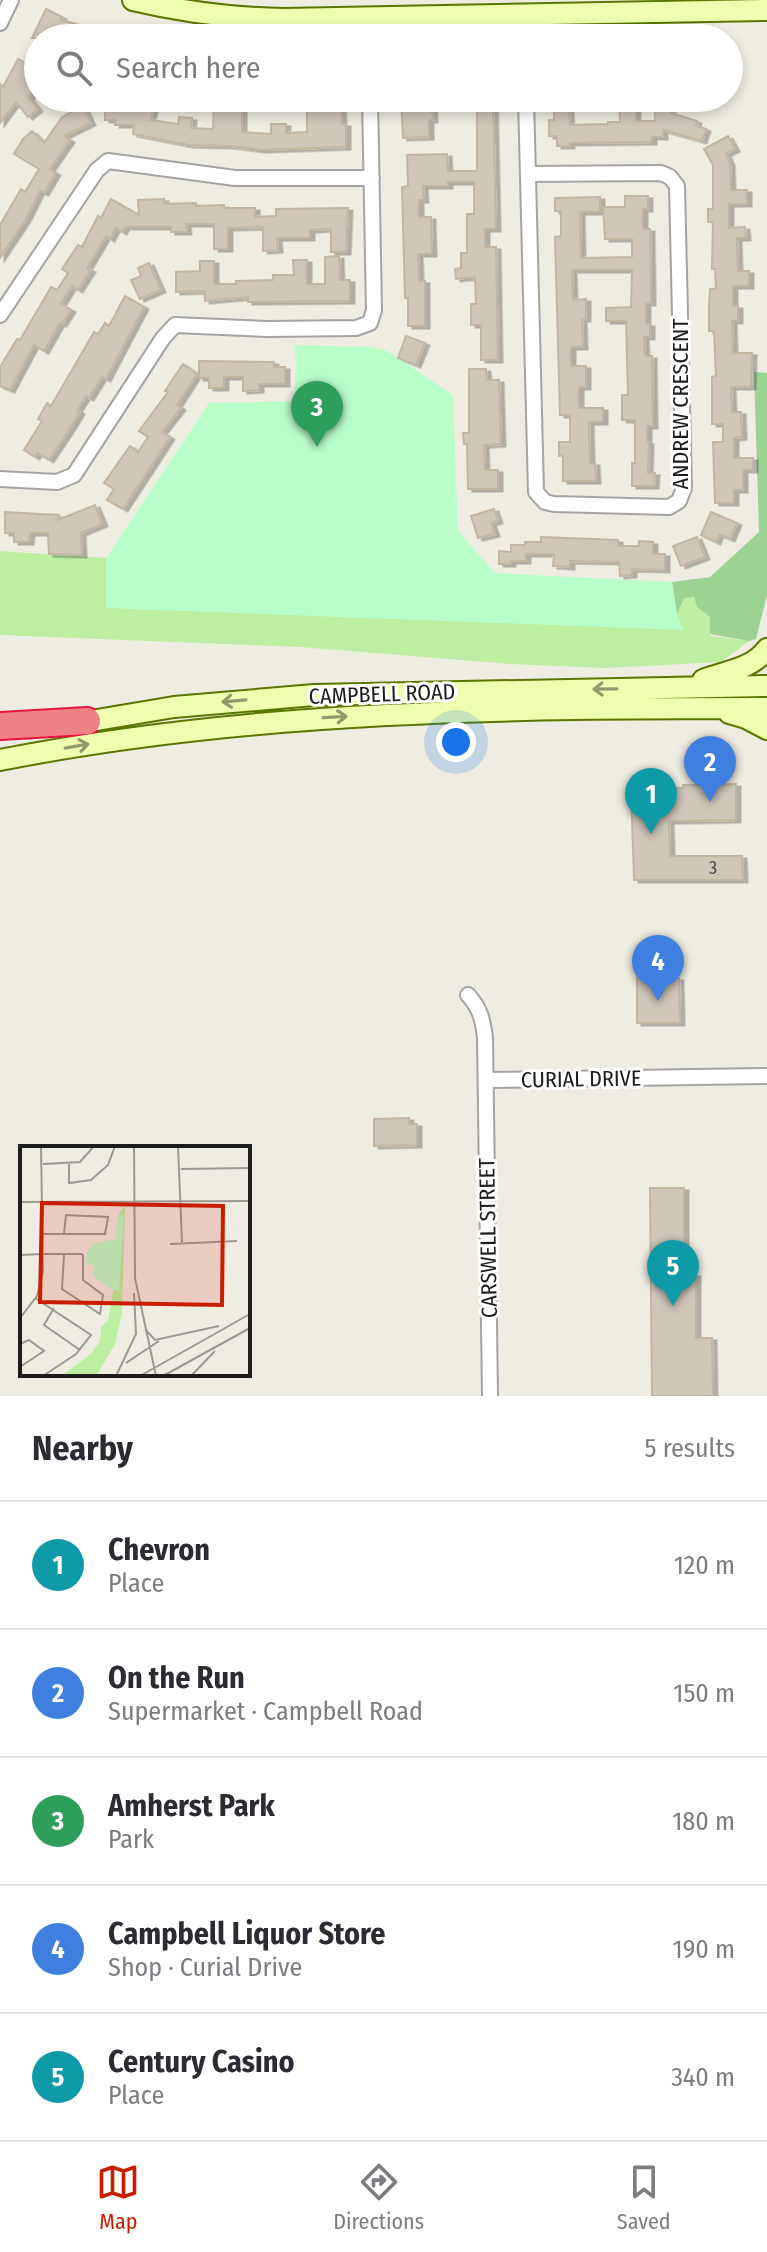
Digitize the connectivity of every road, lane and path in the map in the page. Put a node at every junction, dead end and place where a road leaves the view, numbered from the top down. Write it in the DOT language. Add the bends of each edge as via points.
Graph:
graph roads {
  1 [pos="11,0"];
  2 [pos="133,0"];
  3 [pos="767,10"];
  4 [pos="524,15"];
  5 [pos="369,19"];
  6 [pos="0,23"];
  7 [pos="524,24"];
  8 [pos="370,112"];
  9 [pos="526,112"];
  10 [pos="528,174"];
  11 [pos="372,178"];
  12 [pos="0,315"];
  13 [pos="0,479"];
  14 [pos="767,649"];
  15 [pos="767,686"];
  16 [pos="683,688"];
  17 [pos="466,691"];
  18 [pos="710,708"];
  19 [pos="767,708"];
  20 [pos="466,712"];
  21 [pos="87,721"];
  22 [pos="0,726"];
  23 [pos="767,729"];
  24 [pos="0,737"];
  25 [pos="0,760"];
  26 [pos="468,995"];
  27 [pos="767,1076"];
  28 [pos="486,1080"];
  29 [pos="490,1396"];
  1 -- 6 [label="street"];
  2 -- 5 [label="main road" via="238,18"];
  3 -- 4 [label="main road"];
  4 -- 5 [label="main road"];
  4 -- 7 [label="street"];
  8 -- 11 [label="street"];
  9 -- 10 [label="street, ANDREW CRESCENT"];
  10 -- 10 [label="street, ANDREW CRESCENT" via="536,492 554,504 673,506 684,488 677,186 661,173"];
  11 -- 12 [label="street" via="235,178 108,161"];
  11 -- 13 [label="street" via="370,323 356,328 268,329 175,325 74,475 57,482"];
  14 -- 16 [label="main road" via="733,672"];
  15 -- 16 [label="main road, CAMPBELL ROAD"];
  16 -- 17 [label="main road, CAMPBELL ROAD, one-way"];
  17 -- 20 [label="street"];
  17 -- 21 [label="main road, CAMPBELL ROAD, one-way" via="314,695 174,707"];
  18 -- 19 [label="main road, CAMPBELL ROAD"];
  18 -- 20 [label="main road, CAMPBELL ROAD"];
  18 -- 23 [label="main road"];
  25 -- 20 [label="main road, CAMPBELL ROAD, one-way" via="212,727"];
  21 -- 22 [label="highway"];
  21 -- 24 [label="main road, CAMPBELL ROAD"];
  26 -- 28 [label="street" via="483,1020"];
  27 -- 28 [label="street, CURIAL DRIVE"];
  28 -- 29 [label="street, CARSWELL STREET"];
}
